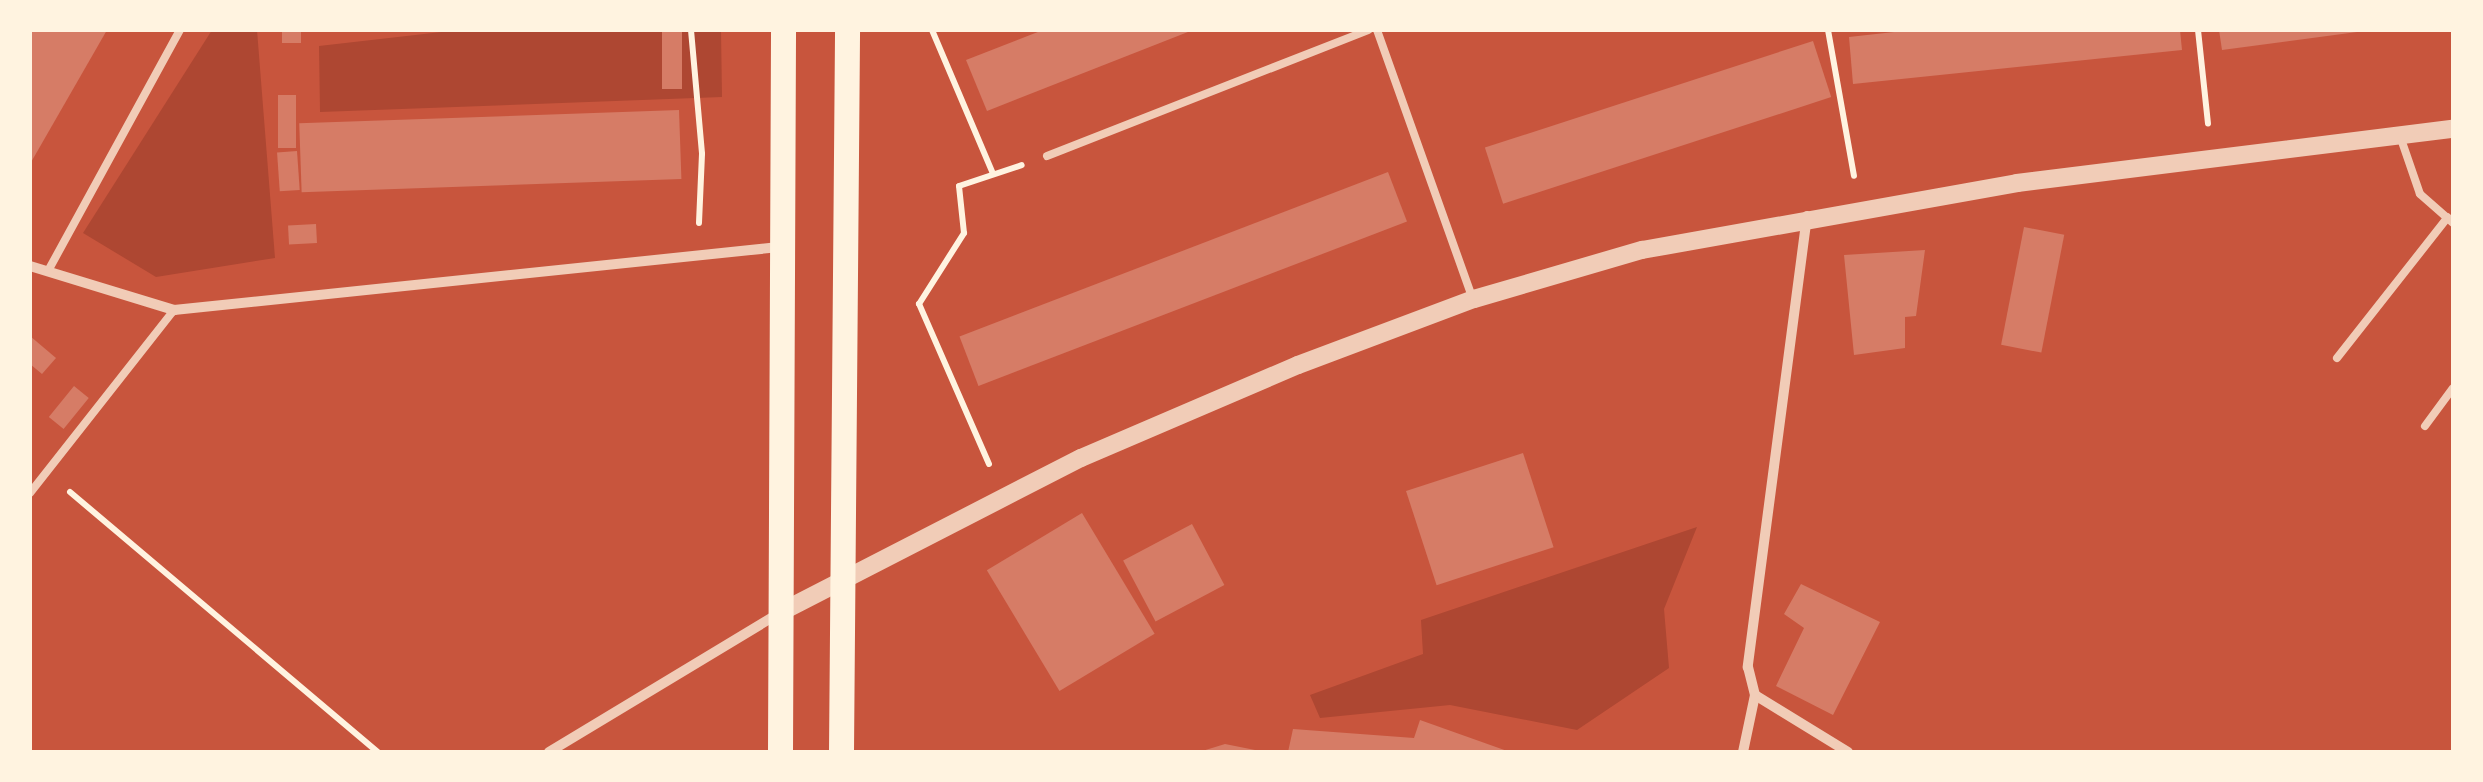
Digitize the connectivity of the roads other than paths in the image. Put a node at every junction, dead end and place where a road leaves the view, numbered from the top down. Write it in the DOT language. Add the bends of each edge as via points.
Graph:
graph roads {
  1 [pos="180,30"];
  2 [pos="783,30"];
  3 [pos="847,30"];
  4 [pos="1368,30"];
  5 [pos="1376,30"];
  6 [pos="2453,128"];
  7 [pos="2400,135"];
  8 [pos="1047,156"];
  9 [pos="1807,215"];
  10 [pos="2450,220"];
  11 [pos="781,246"];
  12 [pos="30,266"];
  13 [pos="48,270"];
  14 [pos="1474,299"];
  15 [pos="174,310"];
  16 [pos="2337,358"];
  17 [pos="2453,388"];
  18 [pos="2426,426"];
  19 [pos="30,492"];
  20 [pos="843,576"];
  21 [pos="781,612"];
  22 [pos="1755,695"];
  23 [pos="548,752"];
  24 [pos="780,752"];
  25 [pos="841,752"];
  26 [pos="1743,752"];
  27 [pos="1848,752"];
  1 -- 13 [label="lane"];
  2 -- 11 [label="main road"];
  3 -- 20 [label="main road"];
  4 -- 8 [label="lane"];
  5 -- 14 [label="lane"];
  6 -- 7 [label="street"];
  7 -- 9 [label="street"];
  7 -- 10 [label="lane" via="2420,194"];
  9 -- 14 [label="street" via="1642,250"];
  9 -- 22 [label="street" via="1748,666"];
  10 -- 16 [label="lane"];
  11 -- 15 [label="street"];
  11 -- 21 [label="main road"];
  12 -- 13 [label="street"];
  13 -- 15 [label="street"];
  14 -- 20 [label="street" via="1298,364"];
  15 -- 19 [label="lane"];
  17 -- 18 [label="lane"];
  20 -- 21 [label="street"];
  20 -- 25 [label="main road"];
  21 -- 23 [label="street"];
  21 -- 24 [label="main road"];
  22 -- 26 [label="street"];
  22 -- 27 [label="street"];
}
